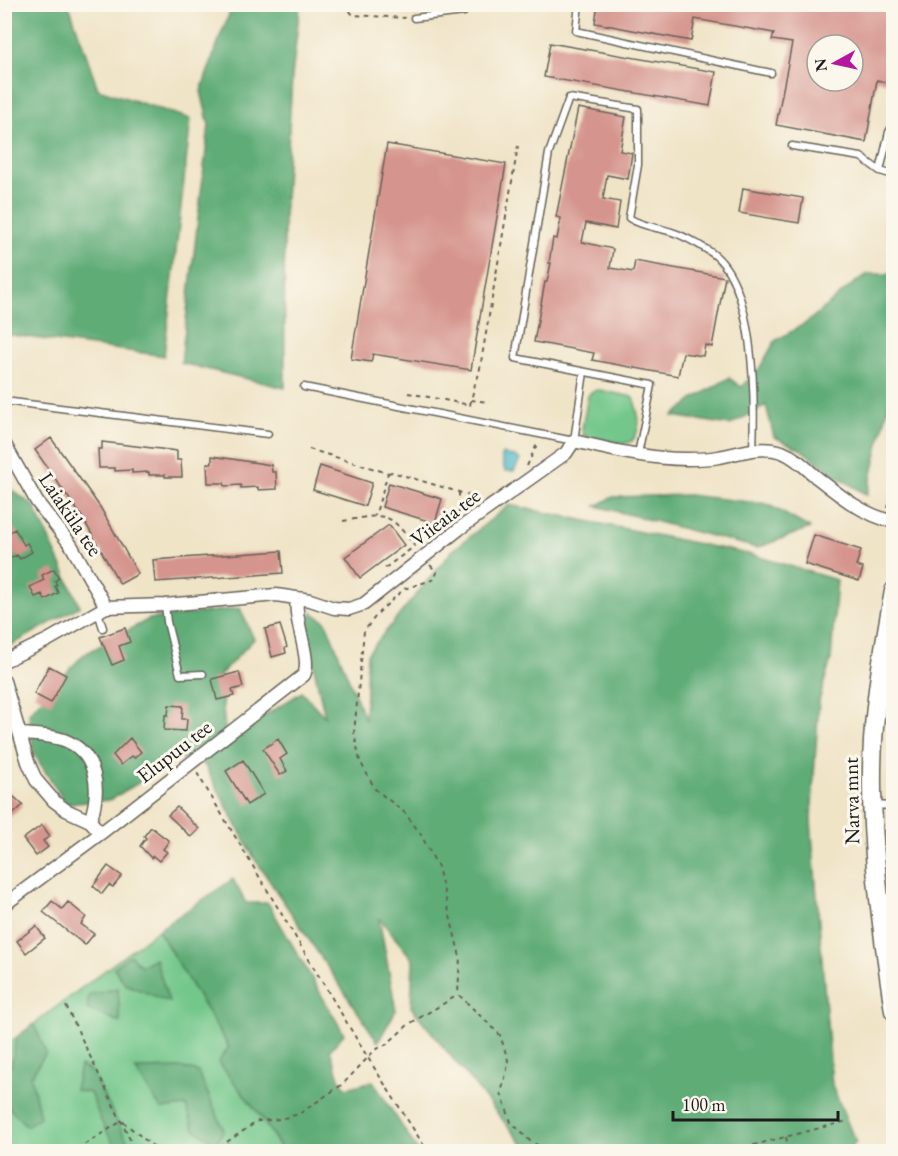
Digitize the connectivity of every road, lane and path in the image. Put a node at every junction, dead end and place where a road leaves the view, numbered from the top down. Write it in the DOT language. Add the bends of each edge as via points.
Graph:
graph roads {
  1 [pos="344,4"];
  2 [pos="467,4"];
  3 [pos="579,4"];
  4 [pos="414,18"];
  5 [pos="771,73"];
  6 [pos="894,124"];
  7 [pos="518,146"];
  8 [pos="792,146"];
  9 [pos="880,171"];
  10 [pos="894,175"];
  11 [pos="584,372"];
  12 [pos="304,387"];
  13 [pos="408,393"];
  14 [pos="471,400"];
  15 [pos="4,401"];
  16 [pos="489,402"];
  17 [pos="268,434"];
  18 [pos="574,441"];
  19 [pos="4,443"];
  20 [pos="309,449"];
  21 [pos="753,450"];
  22 [pos="638,455"];
  23 [pos="388,474"];
  24 [pos="894,484"];
  25 [pos="459,492"];
  26 [pos="484,500"];
  27 [pos="375,516"];
  28 [pos="459,519"];
  29 [pos="344,521"];
  30 [pos="889,521"];
  31 [pos="415,546"];
  32 [pos="420,554"];
  33 [pos="385,568"];
  34 [pos="894,591"];
  35 [pos="297,598"];
  36 [pos="165,605"];
  37 [pos="102,609"];
  38 [pos="103,628"];
  39 [pos="4,661"];
  40 [pos="203,674"];
  41 [pos="4,681"];
  42 [pos="894,707"];
  43 [pos="21,734"];
  44 [pos="191,763"];
  45 [pos="885,805"];
  46 [pos="90,821"];
  47 [pos="101,833"];
  48 [pos="894,877"];
  49 [pos="4,905"];
  50 [pos="458,994"];
  51 [pos="66,1006"];
  52 [pos="894,1011"];
  53 [pos="368,1058"];
  54 [pos="122,1121"];
  55 [pos="847,1121"];
  56 [pos="785,1136"];
  57 [pos="80,1152"];
  58 [pos="136,1152"];
  59 [pos="157,1152"];
  60 [pos="212,1152"];
  61 [pos="428,1152"];
  62 [pos="550,1152"];
  63 [pos="727,1152"];
  64 [pos="789,1152"];
  1 -- 4 [label="path" via="352,15"];
  2 -- 4 [label="lane" via="464,12"];
  3 -- 5 [label="lane" via="576,31"];
  6 -- 9 [label="lane"];
  7 -- 14 [label="path" via="479,374"];
  8 -- 9 [label="lane" via="861,157"];
  9 -- 10 [label="lane"];
  11 -- 18 [label="lane"];
  11 -- 21 [label="lane" via="515,358 549,153 569,98 638,109 638,165 629,218 639,225 674,232 712,252 731,274 748,334"];
  11 -- 22 [label="lane" via="652,385"];
  12 -- 18 [label="lane"];
  13 -- 14 [label="path" via="470,405"];
  14 -- 16 [label="path"];
  15 -- 17 [label="lane"];
  18 -- 22 [label="street"];
  18 -- 32 [label="street, Viieaia tee" via="566,453"];
  19 -- 37 [label="street, Laiaküla tee" via="37,502 71,546"];
  20 -- 23 [label="path"];
  21 -- 22 [label="street" via="716,458"];
  21 -- 30 [label="street" via="769,449 789,456 855,507"];
  23 -- 25 [label="path"];
  23 -- 27 [label="path"];
  24 -- 30 [label="path"];
  25 -- 26 [label="path"];
  25 -- 28 [label="path"];
  27 -- 29 [label="path"];
  27 -- 31 [label="path" via="397,522"];
  31 -- 32 [label="path"];
  31 -- 33 [label="path"];
  32 -- 35 [label="street, Viieaia tee" via="364,604 350,609 334,608"];
  32 -- 50 [label="path" via="437,572 435,579 404,589 364,631 354,733 360,761 375,789 405,813 438,867 460,957"];
  34 -- 45 [label="main road, Narva mnt" via="873,741"];
  35 -- 36 [label="street, Viieaia tee" via="276,595"];
  35 -- 44 [label="street, Elupuu tee" via="295,610 306,665 304,675"];
  36 -- 37 [label="street, Viieaia tee"];
  36 -- 40 [label="lane" via="180,675"];
  37 -- 38 [label="lane"];
  37 -- 39 [label="street, Viieaia tee"];
  41 -- 43 [label="street"];
  42 -- 45 [label="path"];
  43 -- 46 [label="street" via="28,762 44,791 66,810"];
  43 -- 46 [label="street" via="63,739 76,746 90,762 97,794"];
  44 -- 47 [label="street, Elupuu tee"];
  44 -- 53 [label="path"];
  45 -- 48 [label="path"];
  45 -- 52 [label="main road, Narva mnt" via="875,861"];
  46 -- 47 [label="street"];
  47 -- 49 [label="street, Elupuu tee"];
  50 -- 53 [label="path" via="409,1024"];
  50 -- 62 [label="path" via="500,1035 508,1060 501,1093 511,1122 530,1141"];
  51 -- 54 [label="path"];
  53 -- 60 [label="path" via="343,1084 299,1114 258,1121"];
  53 -- 61 [label="path"];
  54 -- 57 [label="path" via="85,1144"];
  54 -- 58 [label="path"];
  54 -- 59 [label="path"];
  55 -- 56 [label="path"];
  56 -- 63 [label="path"];
  56 -- 64 [label="path"];
}
